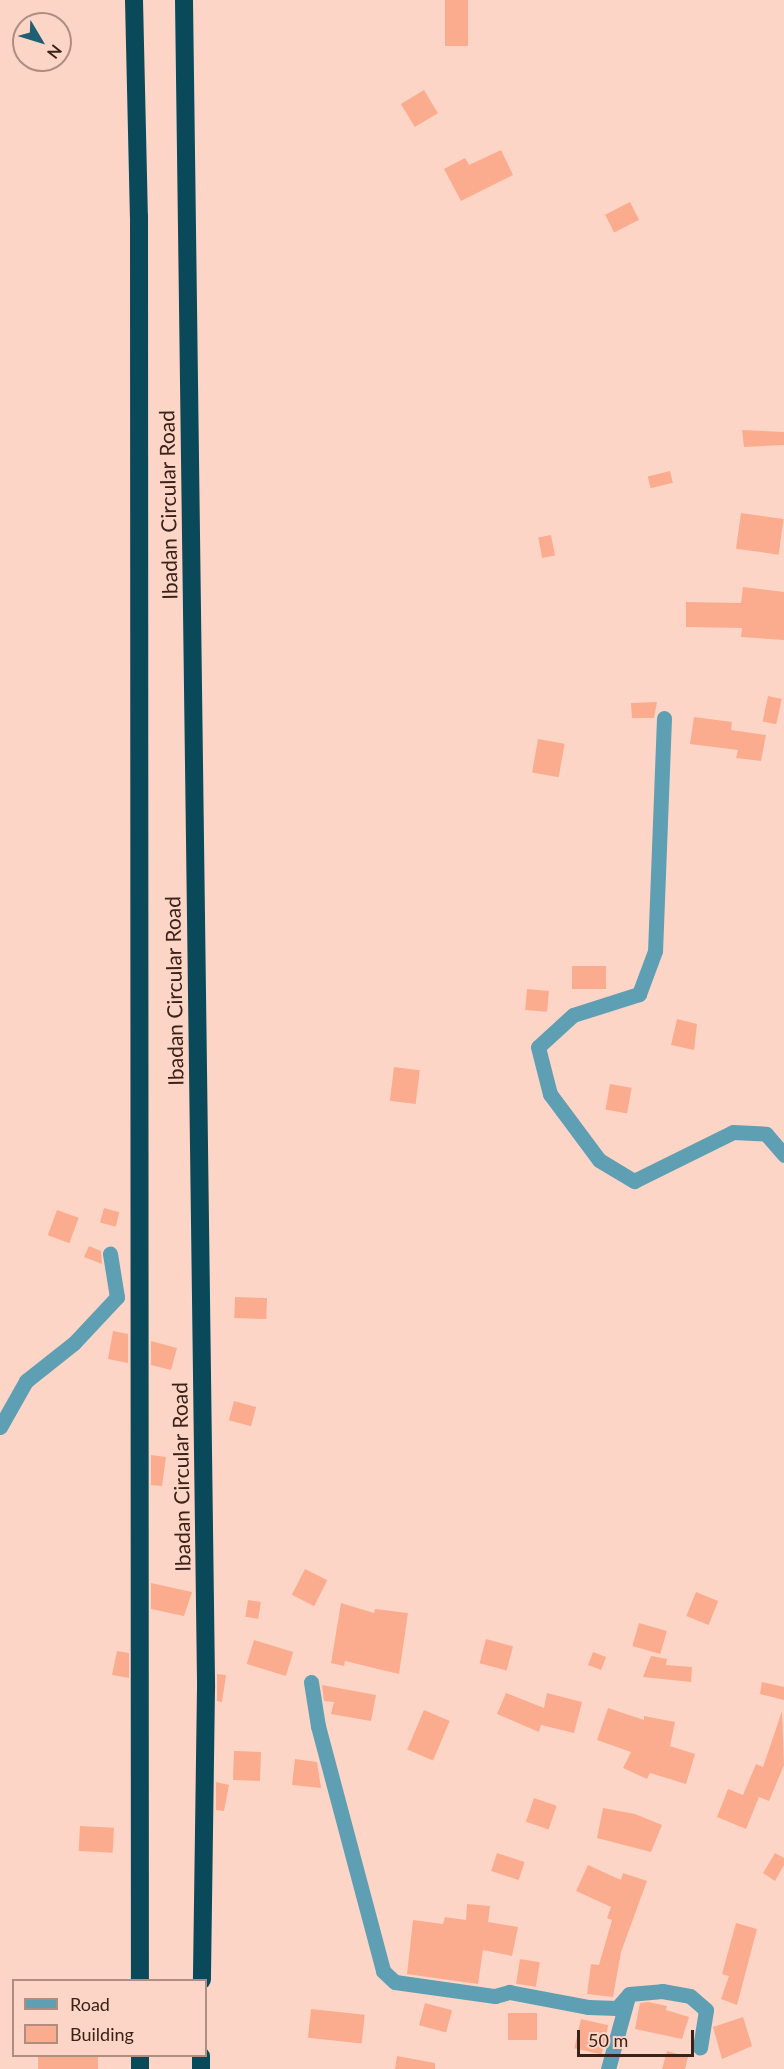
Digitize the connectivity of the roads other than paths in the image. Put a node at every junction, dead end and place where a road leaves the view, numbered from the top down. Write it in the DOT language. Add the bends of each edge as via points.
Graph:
graph roads {
  1 [pos="134,0"];
  2 [pos="184,0"];
  3 [pos="664,718"];
  4 [pos="784,1155"];
  5 [pos="110,1254"];
  6 [pos="0,1427"];
  7 [pos="311,1682"];
  8 [pos="140,1979"];
  9 [pos="202,1979"];
  10 [pos="629,1994"];
  11 [pos="700,2048"];
  12 [pos="608,2069"];
  1 -- 8 [label="highway, Ibadan Circular Road" via="139,217"];
  2 -- 9 [label="highway, Ibadan Circular Road" via="206,1689"];
  3 -- 4 [label="street" via="655,951 639,994 573,1015 538,1047 550,1094 599,1160 633,1181 733,1132 766,1134"];
  5 -- 6 [label="street" via="117,1297 74,1343 26,1381"];
  7 -- 10 [label="street" via="321,1737 383,1971 395,1982 495,1996 509,1992 588,2007 618,2008"];
  10 -- 11 [label="street" via="662,1991 690,1996 706,2010"];
  10 -- 12 [label="street"];
}
